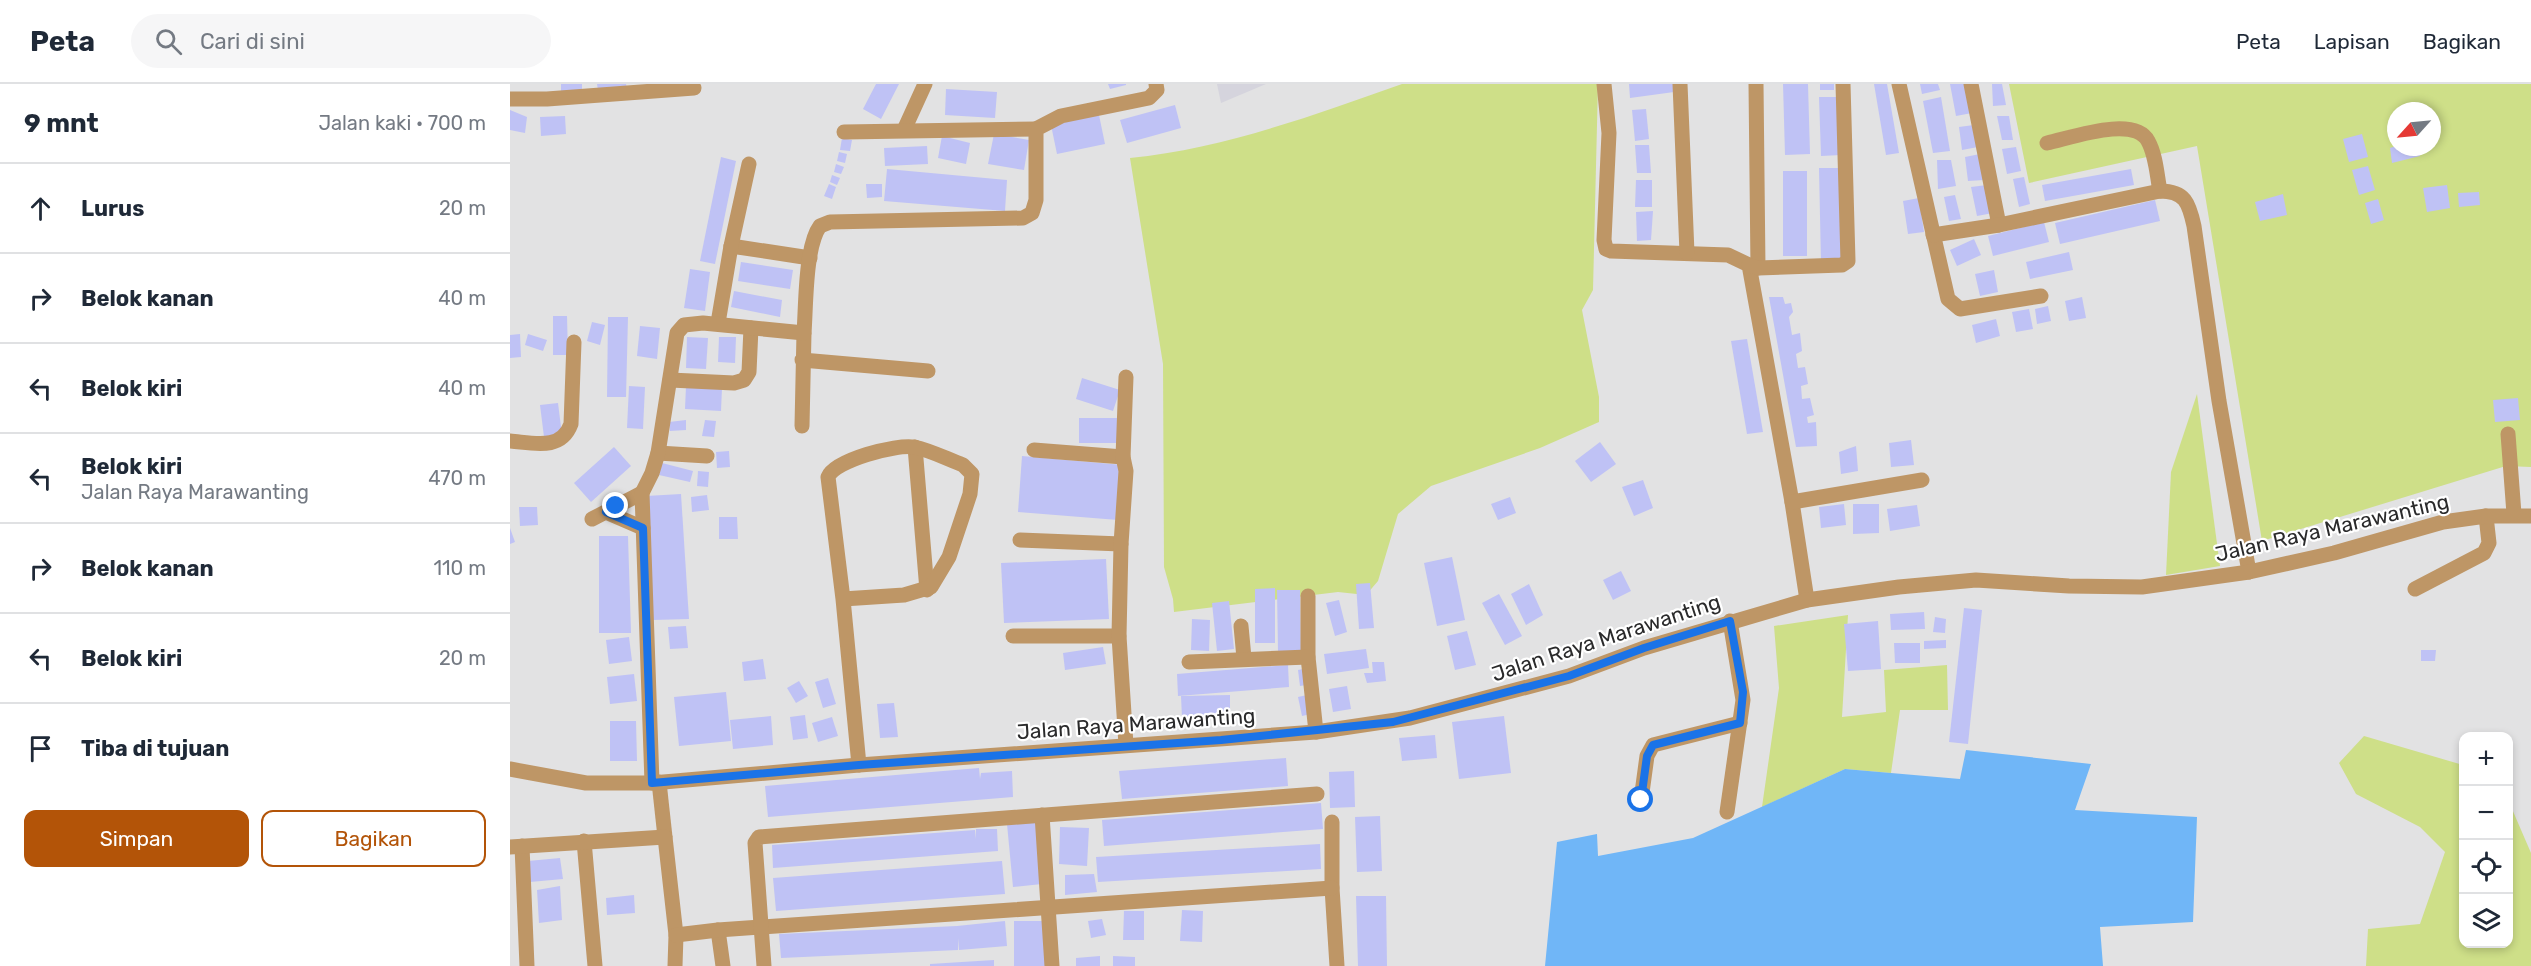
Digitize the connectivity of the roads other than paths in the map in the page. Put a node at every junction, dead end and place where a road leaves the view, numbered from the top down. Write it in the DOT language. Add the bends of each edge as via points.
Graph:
graph roads {
  1 [pos="925,84"];
  2 [pos="1156,84"];
  3 [pos="1604,84"];
  4 [pos="1680,84"];
  5 [pos="1756,84"];
  6 [pos="1843,84"];
  7 [pos="1899,84"];
  8 [pos="1971,84"];
  9 [pos="694,88"];
  10 [pos="546,91"];
  11 [pos="510,99"];
  12 [pos="1036,129"];
  13 [pos="904,130"];
  14 [pos="844,132"];
  15 [pos="2047,143"];
  16 [pos="749,164"];
  17 [pos="2160,191"];
  18 [pos="1999,225"];
  19 [pos="1933,235"];
  20 [pos="731,246"];
  21 [pos="1687,253"];
  22 [pos="810,258"];
  23 [pos="1753,267"];
  24 [pos="2041,296"];
  25 [pos="718,323"];
  26 [pos="751,328"];
  27 [pos="804,333"];
  28 [pos="574,342"];
  29 [pos="802,360"];
  30 [pos="928,371"];
  31 [pos="1126,377"];
  32 [pos="670,380"];
  33 [pos="802,426"];
  34 [pos="2508,434"];
  35 [pos="510,441"];
  36 [pos="915,447"];
  37 [pos="1034,450"];
  38 [pos="658,453"];
  39 [pos="707,456"];
  40 [pos="1123,457"];
  41 [pos="1922,480"];
  42 [pos="642,493"];
  43 [pos="1792,502"];
  44 [pos="2514,514"];
  45 [pos="2486,516"];
  46 [pos="2531,516"];
  47 [pos="643,528"];
  48 [pos="1020,540"];
  49 [pos="1121,544"];
  50 [pos="2249,572"];
  51 [pos="2415,589"];
  52 [pos="927,590"];
  53 [pos="1308,596"];
  54 [pos="843,600"];
  55 [pos="1807,600"];
  56 [pos="1730,621"];
  57 [pos="1241,626"];
  58 [pos="1013,636"];
  59 [pos="1119,636"];
  60 [pos="1308,657"];
  61 [pos="1244,658"];
  62 [pos="1189,662"];
  63 [pos="1740,723"];
  64 [pos="1316,732"];
  65 [pos="1126,746"];
  66 [pos="859,765"];
  67 [pos="510,769"];
  68 [pos="656,783"];
  69 [pos="1317,794"];
  70 [pos="1641,800"];
  71 [pos="1727,812"];
  72 [pos="1042,815"];
  73 [pos="1332,822"];
  74 [pos="665,837"];
  75 [pos="584,841"];
  76 [pos="516,847"];
  77 [pos="1332,888"];
  78 [pos="1050,907"];
  79 [pos="761,927"];
  80 [pos="718,930"];
  81 [pos="676,936"];
  82 [pos="527,966"];
  83 [pos="595,966"];
  84 [pos="675,966"];
  85 [pos="723,966"];
  86 [pos="764,966"];
  87 [pos="1052,966"];
  88 [pos="1338,966"];
  1 -- 13 [label="street"];
  2 -- 12 [label="street" via="1157,90 1149,98 1061,116"];
  3 -- 21 [label="street" via="1609,133 1604,247 1611,251"];
  4 -- 21 [label="street"];
  5 -- 23 [label="street"];
  6 -- 23 [label="street" via="1848,261 1842,265"];
  7 -- 19 [label="street"];
  8 -- 18 [label="street"];
  9 -- 10 [label="street"];
  10 -- 11 [label="street"];
  12 -- 13 [label="street"];
  12 -- 22 [label="street" via="1036,200 1029,216 830,222 817,230"];
  13 -- 14 [label="street"];
  15 -- 17 [label="street" via="2115,128 2138,130 2151,147"];
  16 -- 20 [label="street"];
  17 -- 18 [label="street"];
  17 -- 50 [label="street" via="2181,195 2191,212"];
  18 -- 19 [label="street"];
  19 -- 24 [label="street" via="1944,288 1956,308"];
  20 -- 22 [label="street"];
  20 -- 25 [label="street"];
  21 -- 23 [label="street" via="1728,255"];
  22 -- 27 [label="street"];
  23 -- 43 [label="street"];
  25 -- 26 [label="street"];
  25 -- 32 [label="street" via="690,323 680,328"];
  26 -- 27 [label="street"];
  26 -- 32 [label="street" via="749,372 744,380"];
  27 -- 29 [label="street"];
  28 -- 35 [label="street" via="568,433 555,443"];
  29 -- 30 [label="street"];
  29 -- 33 [label="street"];
  31 -- 40 [label="street"];
  32 -- 38 [label="street"];
  34 -- 44 [label="street"];
  36 -- 52 [label="street"];
  36 -- 52 [label="street" via="963,465 973,478 949,557 938,579"];
  36 -- 54 [label="street" via="889,448 830,471 828,482"];
  37 -- 40 [label="street"];
  38 -- 39 [label="street"];
  38 -- 42 [label="street"];
  40 -- 49 [label="street" via="1126,471"];
  41 -- 43 [label="street"];
  42 -- 47 [label="street"];
  42 -- 47 [label="street" via="599,515"];
  43 -- 55 [label="street"];
  44 -- 45 [label="street, Jalan Raya Marawanting"];
  44 -- 46 [label="street, Jalan Raya Marawanting"];
  45 -- 50 [label="street, Jalan Raya Marawanting" via="2443,522"];
  45 -- 51 [label="street" via="2489,543 2484,553"];
  47 -- 68 [label="street"];
  48 -- 49 [label="street"];
  49 -- 59 [label="street"];
  50 -- 55 [label="street, Jalan Raya Marawanting" via="2142,587 1977,580"];
  52 -- 54 [label="street"];
  53 -- 60 [label="street"];
  54 -- 66 [label="street"];
  55 -- 56 [label="street, Jalan Raya Marawanting"];
  56 -- 63 [label="street" via="1743,692"];
  56 -- 64 [label="street, Jalan Raya Marawanting" via="1569,676 1410,718"];
  57 -- 61 [label="street"];
  58 -- 59 [label="street"];
  59 -- 65 [label="street"];
  60 -- 61 [label="street"];
  60 -- 64 [label="street"];
  61 -- 62 [label="street"];
  63 -- 70 [label="street" via="1653,745 1647,756"];
  63 -- 71 [label="street"];
  64 -- 65 [label="street, Jalan Raya Marawanting"];
  65 -- 66 [label="street, Jalan Raya Marawanting"];
  66 -- 68 [label="street, Jalan Raya Marawanting"];
  67 -- 68 [label="street, Jalan Raya Marawanting" via="586,783"];
  68 -- 74 [label="street"];
  69 -- 72 [label="street"];
  72 -- 78 [label="street"];
  72 -- 79 [label="street" via="758,837 755,843"];
  73 -- 77 [label="street"];
  74 -- 75 [label="street"];
  74 -- 81 [label="street"];
  75 -- 76 [label="street"];
  75 -- 83 [label="street"];
  76 -- 82 [label="street"];
  77 -- 78 [label="street"];
  77 -- 88 [label="street"];
  78 -- 79 [label="street"];
  78 -- 87 [label="street"];
  79 -- 80 [label="street"];
  79 -- 86 [label="street"];
  80 -- 81 [label="street"];
  80 -- 85 [label="street"];
  81 -- 84 [label="street"];
}
